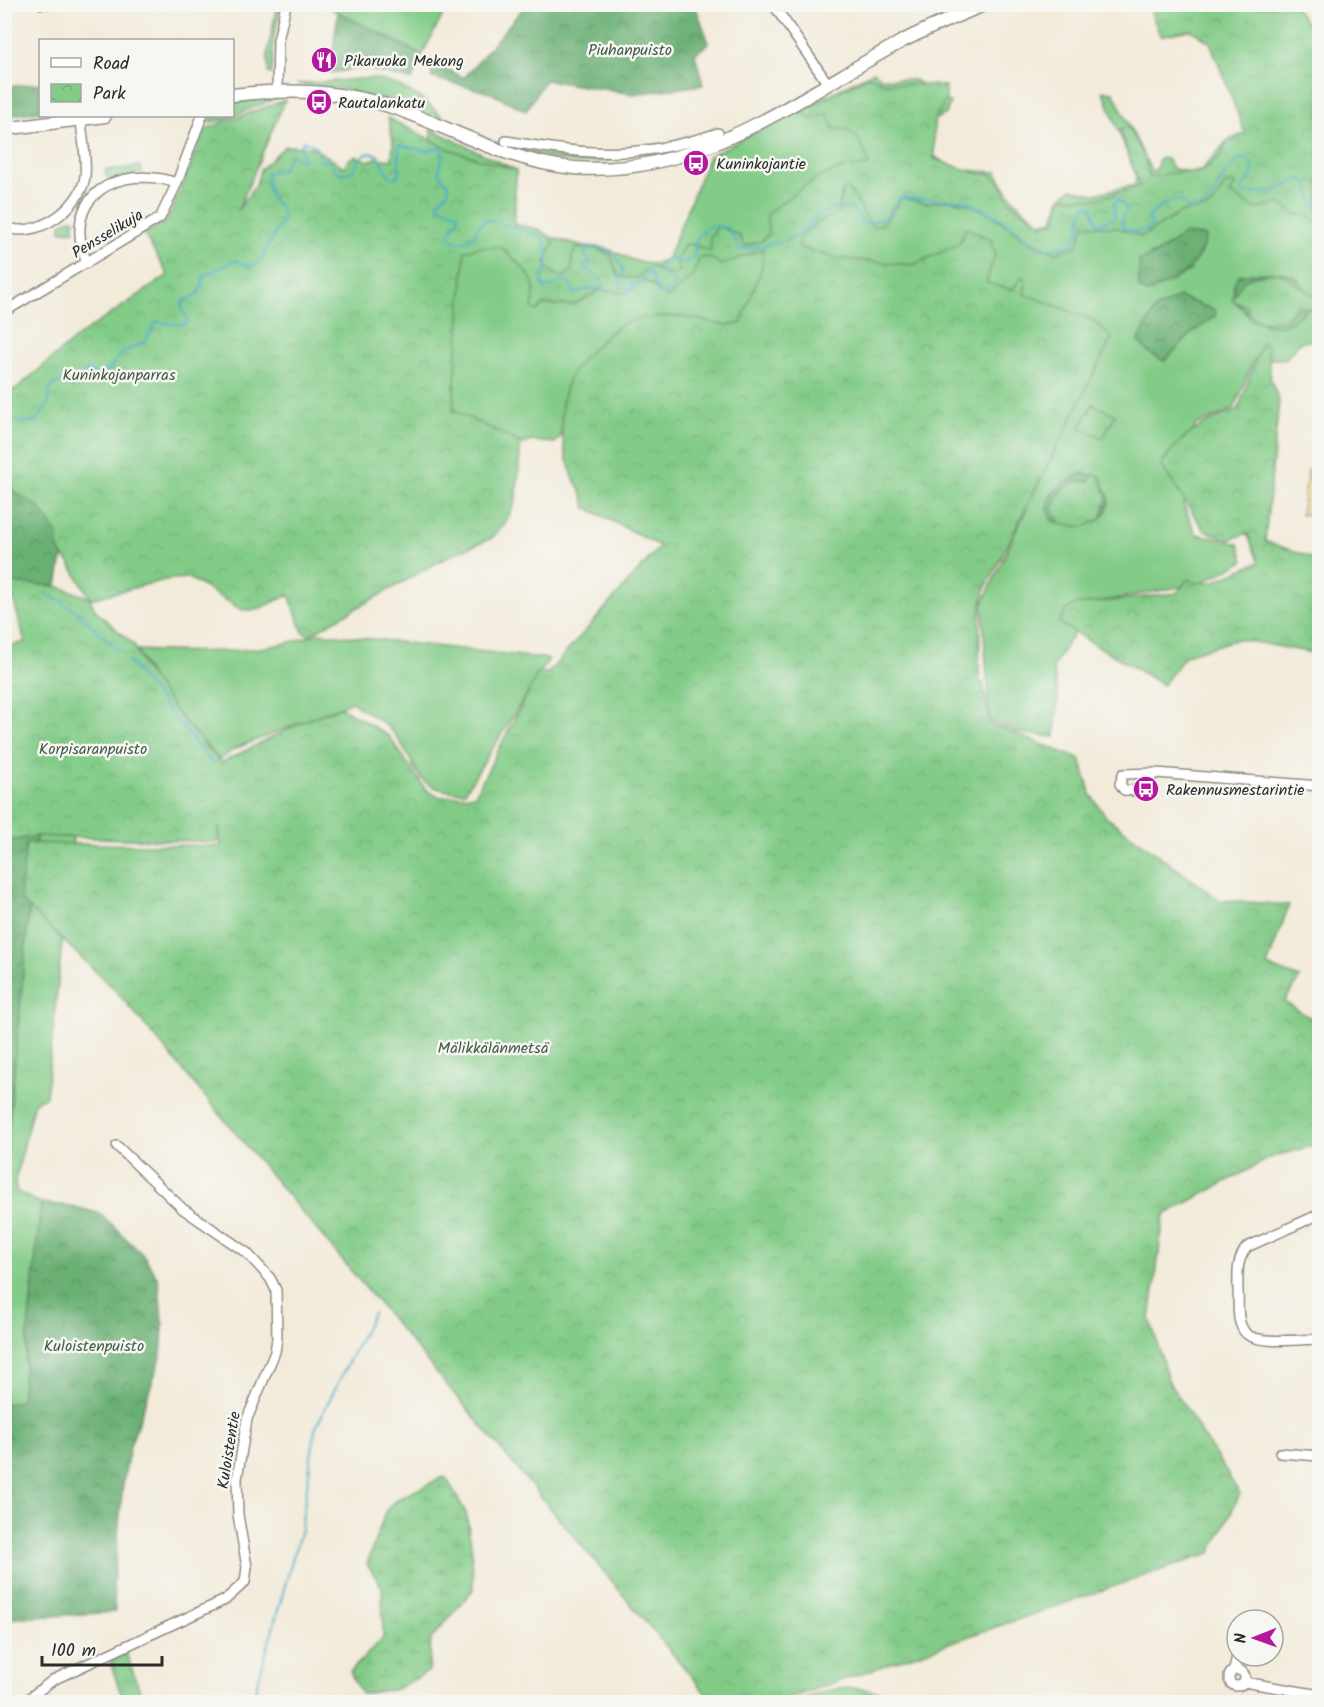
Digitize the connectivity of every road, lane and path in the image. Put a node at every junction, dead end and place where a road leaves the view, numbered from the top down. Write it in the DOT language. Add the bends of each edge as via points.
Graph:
graph roads {
  1 [pos="42,4"];
  2 [pos="60,4"];
  3 [pos="286,4"];
  4 [pos="773,4"];
  5 [pos="986,4"];
  6 [pos="965,8"];
  7 [pos="828,84"];
  8 [pos="277,91"];
  9 [pos="234,96"];
  10 [pos="99,117"];
  11 [pos="202,117"];
  12 [pos="81,120"];
  13 [pos="4,129"];
  14 [pos="718,133"];
  15 [pos="506,141"];
  16 [pos="643,152"];
  17 [pos="645,165"];
  18 [pos="177,183"];
  19 [pos="78,195"];
  20 [pos="89,202"];
  21 [pos="4,226"];
  22 [pos="87,263"];
  23 [pos="4,312"];
  24 [pos="1156,773"];
  25 [pos="1320,786"];
  26 [pos="117,1146"];
  27 [pos="1320,1214"];
  28 [pos="1320,1339"];
  29 [pos="1280,1453"];
  30 [pos="1320,1456"];
  31 [pos="1234,1668"];
  32 [pos="1320,1695"];
  33 [pos="24,1702"];
  1 -- 2 [label="street"];
  3 -- 8 [label="street" via="278,41"];
  4 -- 7 [label="street"];
  5 -- 6 [label="main road"];
  6 -- 7 [label="main road"];
  7 -- 17 [label="main road" via="712,147"];
  8 -- 9 [label="main road"];
  8 -- 17 [label="main road" via="360,98 497,150 553,165 598,169"];
  10 -- 12 [label="main road"];
  11 -- 18 [label="street, Pensselikuja"];
  12 -- 13 [label="main road"];
  12 -- 19 [label="street" via="85,176"];
  14 -- 16 [label="street"];
  15 -- 16 [label="street" via="570,152"];
  16 -- 17 [label="street"];
  18 -- 20 [label="street" via="144,176 122,178 100,190"];
  18 -- 22 [label="street, Pensselikuja" via="160,218"];
  19 -- 20 [label="street"];
  19 -- 21 [label="street" via="60,214 37,227 23,231"];
  20 -- 22 [label="street" via="80,232"];
  22 -- 23 [label="street, Pensselikuja"];
  24 -- 25 [label="street"];
  26 -- 33 [label="street, Kuloistentie" via="183,1209 247,1253 276,1290 278,1338 247,1419 237,1479 238,1515 248,1567 245,1582 225,1600 53,1680"];
  27 -- 28 [label="street" via="1247,1247 1238,1267 1239,1321 1244,1333 1255,1339"];
  29 -- 30 [label="street"];
  31 -- 32 [label="street" via="1229,1676 1231,1683 1239,1686 1244,1682"];
}
